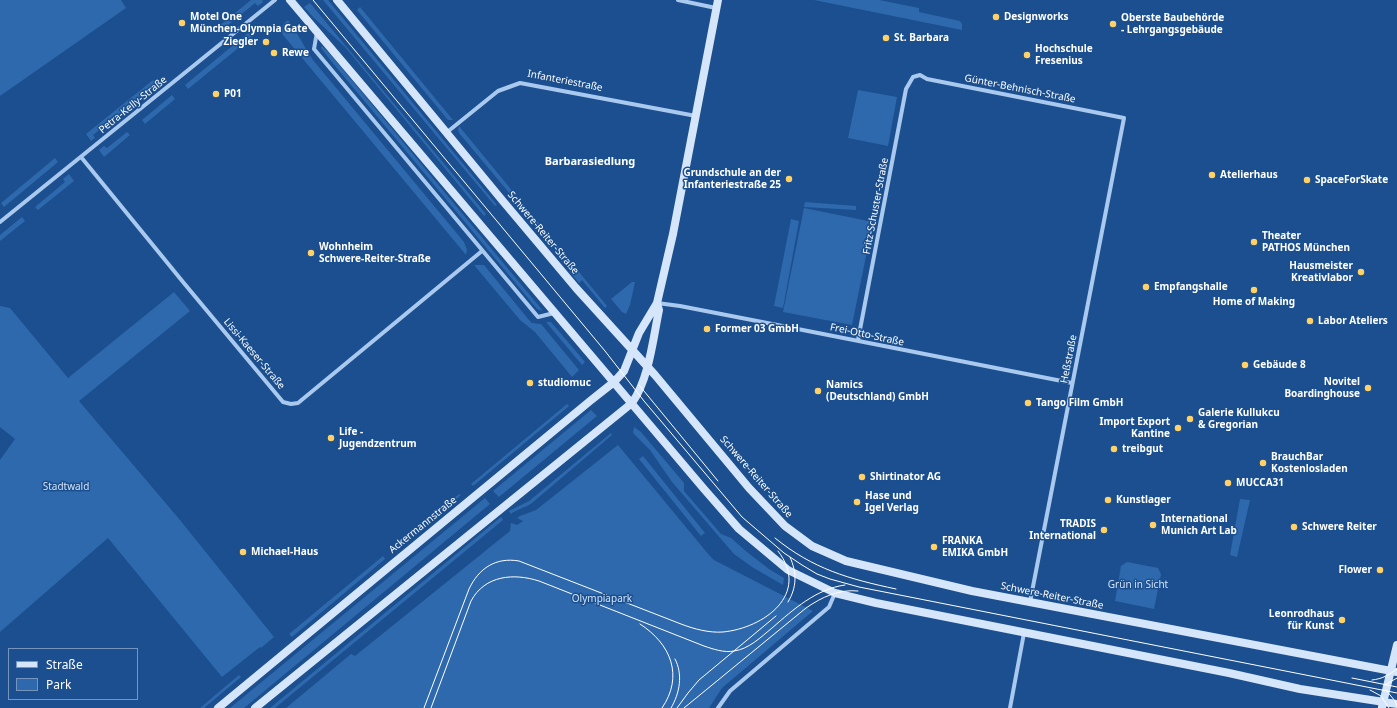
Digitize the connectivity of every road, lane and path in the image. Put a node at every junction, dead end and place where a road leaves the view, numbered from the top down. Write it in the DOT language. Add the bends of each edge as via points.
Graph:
graph roads {
  1 [pos="275,0"];
  2 [pos="290,0"];
  3 [pos="337,0"];
  4 [pos="678,0"];
  5 [pos="717,4"];
  6 [pos="317,31"];
  7 [pos="913,77"];
  8 [pos="696,117"];
  9 [pos="1124,118"];
  10 [pos="445,133"];
  11 [pos="81,157"];
  12 [pos="0,222"];
  13 [pos="482,251"];
  14 [pos="657,303"];
  15 [pos="554,313"];
  16 [pos="858,340"];
  17 [pos="632,351"];
  18 [pos="647,367"];
  19 [pos="614,382"];
  20 [pos="1072,383"];
  21 [pos="632,403"];
  22 [pos="835,593"];
  23 [pos="1030,602"];
  24 [pos="1024,633"];
  25 [pos="1397,645"];
  26 [pos="1394,672"];
  27 [pos="1397,704"];
  28 [pos="1383,705"];
  29 [pos="218,708"];
  30 [pos="255,708"];
  31 [pos="718,708"];
  32 [pos="1010,708"];
  1 -- 11 [label="street, Petra-Kelly-Straße"];
  2 -- 6 [label="main road"];
  3 -- 10 [label="main road, Schwere-Reiter-Straße"];
  4 -- 5 [label="street"];
  5 -- 8 [label="main road"];
  6 -- 13 [label="street" via="314,49"];
  6 -- 15 [label="main road"];
  7 -- 9 [label="street, Günter-Behnisch-Straße" via="920,75 927,79"];
  7 -- 16 [label="street, Fritz-Schuster-Straße" via="906,90"];
  8 -- 10 [label="street, Infanteriestraße" via="520,83 498,91"];
  8 -- 14 [label="main road"];
  9 -- 20 [label="street, Heßstraße"];
  10 -- 17 [label="main road, Schwere-Reiter-Straße"];
  11 -- 12 [label="street, Petra-Kelly-Straße"];
  11 -- 13 [label="street, Lissi-Kaeser-Straße" via="283,402 291,404 298,403"];
  13 -- 15 [label="street" via="538,317"];
  14 -- 16 [label="street, Frei-Otto-Straße"];
  14 -- 17 [label="main road"];
  14 -- 18 [label="main road" via="659,310"];
  15 -- 19 [label="main road"];
  16 -- 20 [label="street, Frei-Otto-Straße"];
  17 -- 18 [label="main road, Schwere-Reiter-Straße"];
  17 -- 19 [label="main road, Ackermannstraße" via="624,371"];
  18 -- 21 [label="main road"];
  18 -- 23 [label="main road, Schwere-Reiter-Straße" via="749,488 785,526 812,546 846,561"];
  19 -- 21 [label="main road"];
  19 -- 29 [label="main road, Ackermannstraße"];
  20 -- 23 [label="street, Heßstraße"];
  21 -- 22 [label="main road" via="739,529 788,570"];
  21 -- 30 [label="main road"];
  22 -- 24 [label="main road"];
  22 -- 31 [label="street" via="829,606 730,691"];
  23 -- 26 [label="main road, Schwere-Reiter-Straße"];
  24 -- 28 [label="main road"];
  24 -- 32 [label="street"];
  25 -- 26 [label="main road"];
  26 -- 28 [label="main road"];
  27 -- 28 [label="main road"];
}
